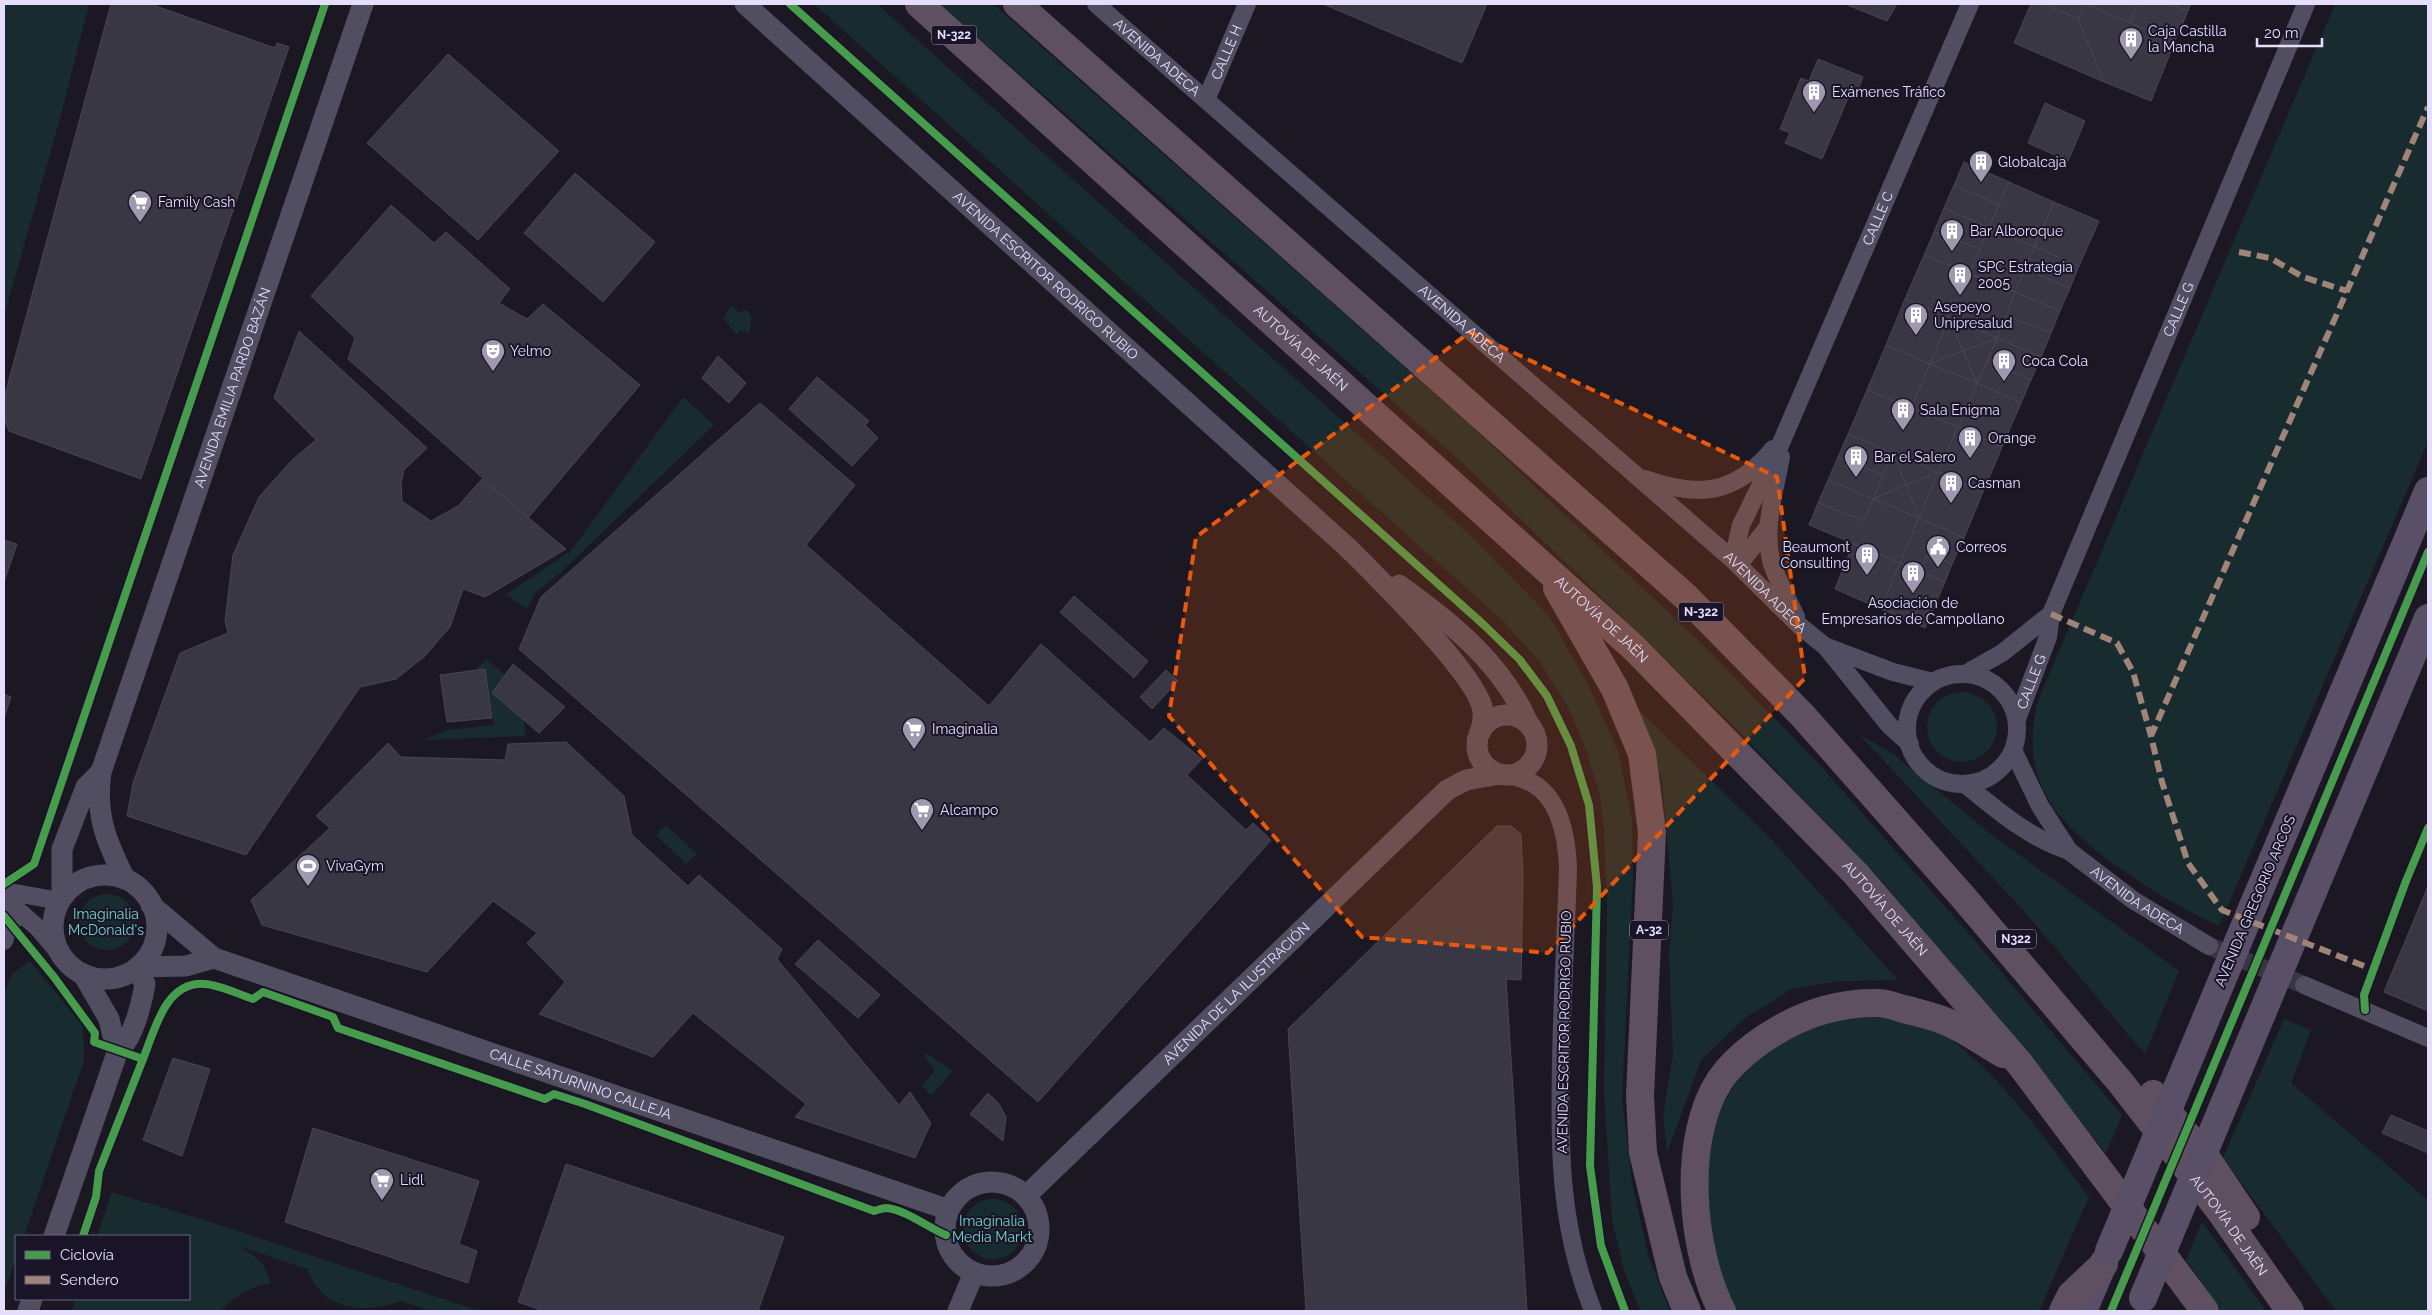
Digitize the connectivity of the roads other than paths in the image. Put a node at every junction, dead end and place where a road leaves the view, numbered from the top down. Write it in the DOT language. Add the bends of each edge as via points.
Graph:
graph roads {
  1 [pos="363,4"];
  2 [pos="746,4"];
  3 [pos="919,4"];
  4 [pos="1017,4"];
  5 [pos="1096,4"];
  6 [pos="1247,4"];
  7 [pos="1970,4"];
  8 [pos="2306,4"];
  9 [pos="1206,100"];
  10 [pos="1785,432"];
  11 [pos="1635,475"];
  12 [pos="2428,491"];
  13 [pos="1768,527"];
  14 [pos="1347,547"];
  15 [pos="1733,560"];
  16 [pos="1545,567"];
  17 [pos="1686,597"];
  18 [pos="2051,614"];
  19 [pos="2428,618"];
  20 [pos="1800,626"];
  21 [pos="1826,647"];
  22 [pos="1965,674"];
  23 [pos="1933,682"];
  24 [pos="2017,719"];
  25 [pos="1530,725"];
  26 [pos="1479,735"];
  27 [pos="1910,744"];
  28 [pos="2013,750"];
  29 [pos="101,772"];
  30 [pos="1505,774"];
  31 [pos="1965,784"];
  32 [pos="1447,790"];
  33 [pos="2069,851"];
  34 [pos="125,879"];
  35 [pos="4,892"];
  36 [pos="4,898"];
  37 [pos="61,899"];
  38 [pos="151,904"];
  39 [pos="21,914"];
  40 [pos="4,941"];
  41 [pos="2208,946"];
  42 [pos="60,954"];
  43 [pos="214,958"];
  44 [pos="137,968"];
  45 [pos="83,974"];
  46 [pos="2304,985"];
  47 [pos="2428,1038"];
  48 [pos="117,1053"];
  49 [pos="2020,1064"];
  50 [pos="1026,1196"];
  51 [pos="949,1210"];
  52 [pos="54,1235"];
  53 [pos="2106,1257"];
  54 [pos="974,1273"];
  55 [pos="2140,1305"];
  56 [pos="958,1311"];
  57 [pos="1593,1311"];
  58 [pos="1686,1311"];
  59 [pos="1722,1311"];
  60 [pos="2063,1311"];
  61 [pos="2083,1311"];
  62 [pos="2205,1311"];
  63 [pos="2290,1311"];
  64 [pos="2310,1311"];
  1 -- 29 [label="street, AVENIDA EMILIA PARDO BAZÁN"];
  2 -- 14 [label="street, AVENIDA ESCRITOR RODRIGO RUBIO"];
  3 -- 16 [label="highway, AUTOVÍA DE JAÉN / N-322"];
  4 -- 17 [label="highway, AUTOVÍA DE JAÉN / N-322"];
  5 -- 9 [label="street, AVENIDA ADECA"];
  6 -- 9 [label="street, CALLE H"];
  7 -- 10 [label="street, CALLE C"];
  8 -- 18 [label="street, CALLE G"];
  9 -- 11 [label="street, AVENIDA ADECA"];
  10 -- 11 [label="street, CALLE C" via="1751,471 1714,489 1688,491 1670,488"];
  10 -- 13 [label="street, CALLE C"];
  10 -- 15 [label="street, CALLE C" via="1740,525"];
  11 -- 15 [label="street, AVENIDA ADECA"];
  12 -- 53 [label="main road, AVENIDA GREGORIO ARCOS, bridge"];
  13 -- 15 [label="street, CALLE C" via="1744,558"];
  13 -- 20 [label="street, CALLE C" via="1772,564"];
  14 -- 25 [label="street, AVENIDA ESCRITOR RODRIGO RUBIO" via="1427,605 1492,663 1520,702"];
  14 -- 26 [label="street, AVENIDA ESCRITOR RODRIGO RUBIO" via="1410,611 1475,690 1483,711"];
  15 -- 20 [label="street, AVENIDA ADECA"];
  16 -- 49 [label="highway, AUTOVÍA DE JAÉN / N-322" via="1634,648 1856,874"];
  16 -- 58 [label="highway, A-32" via="1615,689 1642,754 1652,832 1640,1077 1643,1152 1672,1277"];
  17 -- 63 [label="highway, AUTOVÍA DE JAÉN / N-322" via="1802,716 1963,897 2121,1083 2220,1211"];
  17 -- 64 [label="highway, N322" via="1818,720 2128,1064 2209,1162"];
  18 -- 22 [label="street, CALLE G" via="2002,653"];
  18 -- 24 [label="street, CALLE G" via="2048,637"];
  19 -- 55 [label="main road, bridge"];
  20 -- 21 [label="street, AVENIDA ADECA"];
  21 -- 23 [label="street, AVENIDA ADECA" via="1893,672"];
  21 -- 27 [label="street, AVENIDA ADECA" via="1889,725"];
  22 -- 23 [label="street"];
  22 -- 24 [label="street" via="1989,680 2004,692"];
  23 -- 27 [label="street" via="1919,695 1911,710 1908,726"];
  24 -- 28 [label="street" via="2018,733"];
  25 -- 26 [label="street" via="1506,715 1488,722"];
  25 -- 30 [label="street" via="1537,743 1534,757 1524,769"];
  26 -- 30 [label="street" via="1477,747 1483,761 1491,770"];
  26 -- 32 [label="street, AVENIDA DE LA ILUSTRACIÓN"];
  27 -- 31 [label="street" via="1928,771 1945,781"];
  28 -- 31 [label="street" via="2001,768 1986,778"];
  28 -- 33 [label="street, AVENIDA ADECA" via="2040,806"];
  29 -- 34 [label="street, AVENIDA EMILIA PARDO BAZÁN" via="98,810 106,843"];
  29 -- 37 [label="street, AVENIDA EMILIA PARDO BAZÁN" via="86,787 62,849"];
  30 -- 32 [label="street, AVENIDA DE LA ILUSTRACIÓN" via="1466,780"];
  30 -- 57 [label="street, AVENIDA ESCRITOR RODRIGO RUBIO" via="1533,784 1544,794 1560,817 1567,843 1559,1146 1571,1243"];
  31 -- 33 [label="street, AVENIDA ADECA" via="2016,824 2048,844"];
  32 -- 50 [label="street, AVENIDA DE LA ILUSTRACIÓN"];
  33 -- 41 [label="street, AVENIDA ADECA" via="2133,900"];
  34 -- 37 [label="street" via="112,875 84,879 72,886"];
  34 -- 38 [label="street" via="145,894"];
  35 -- 37 [label="street"];
  36 -- 39 [label="street"];
  37 -- 42 [label="street" via="53,924 54,940"];
  38 -- 43 [label="street, CALLE SATURNINO CALLEJA"];
  38 -- 44 [label="street" via="156,931 154,944"];
  39 -- 40 [label="street" via="10,923"];
  39 -- 42 [label="street"];
  42 -- 45 [label="street"];
  43 -- 44 [label="street" via="186,966"];
  43 -- 51 [label="street, CALLE SATURNINO CALLEJA"];
  44 -- 45 [label="street" via="113,978"];
  44 -- 48 [label="street" via="145,984 141,1004 124,1047"];
  45 -- 48 [label="street" via="109,1019"];
  46 -- 47 [label="street"];
  48 -- 52 [label="street"];
  49 -- 59 [label="highway" via="1948,1022 1879,1003 1848,1005 1811,1014 1780,1028 1743,1055 1720,1081 1703,1117 1696,1161 1694,1207 1703,1258"];
  49 -- 62 [label="highway, AUTOVÍA DE JAÉN / N-322"];
  50 -- 51 [label="street" via="1003,1183 984,1183 965,1190"];
  50 -- 54 [label="street" via="1036,1212 1040,1230 1036,1249 1014,1272 987,1277"];
  51 -- 54 [label="street" via="946,1240 952,1254"];
  53 -- 60 [label="highway" via="2071,1295"];
  53 -- 61 [label="main road, AVENIDA GREGORIO ARCOS"];
  54 -- 56 [label="street"];
}
